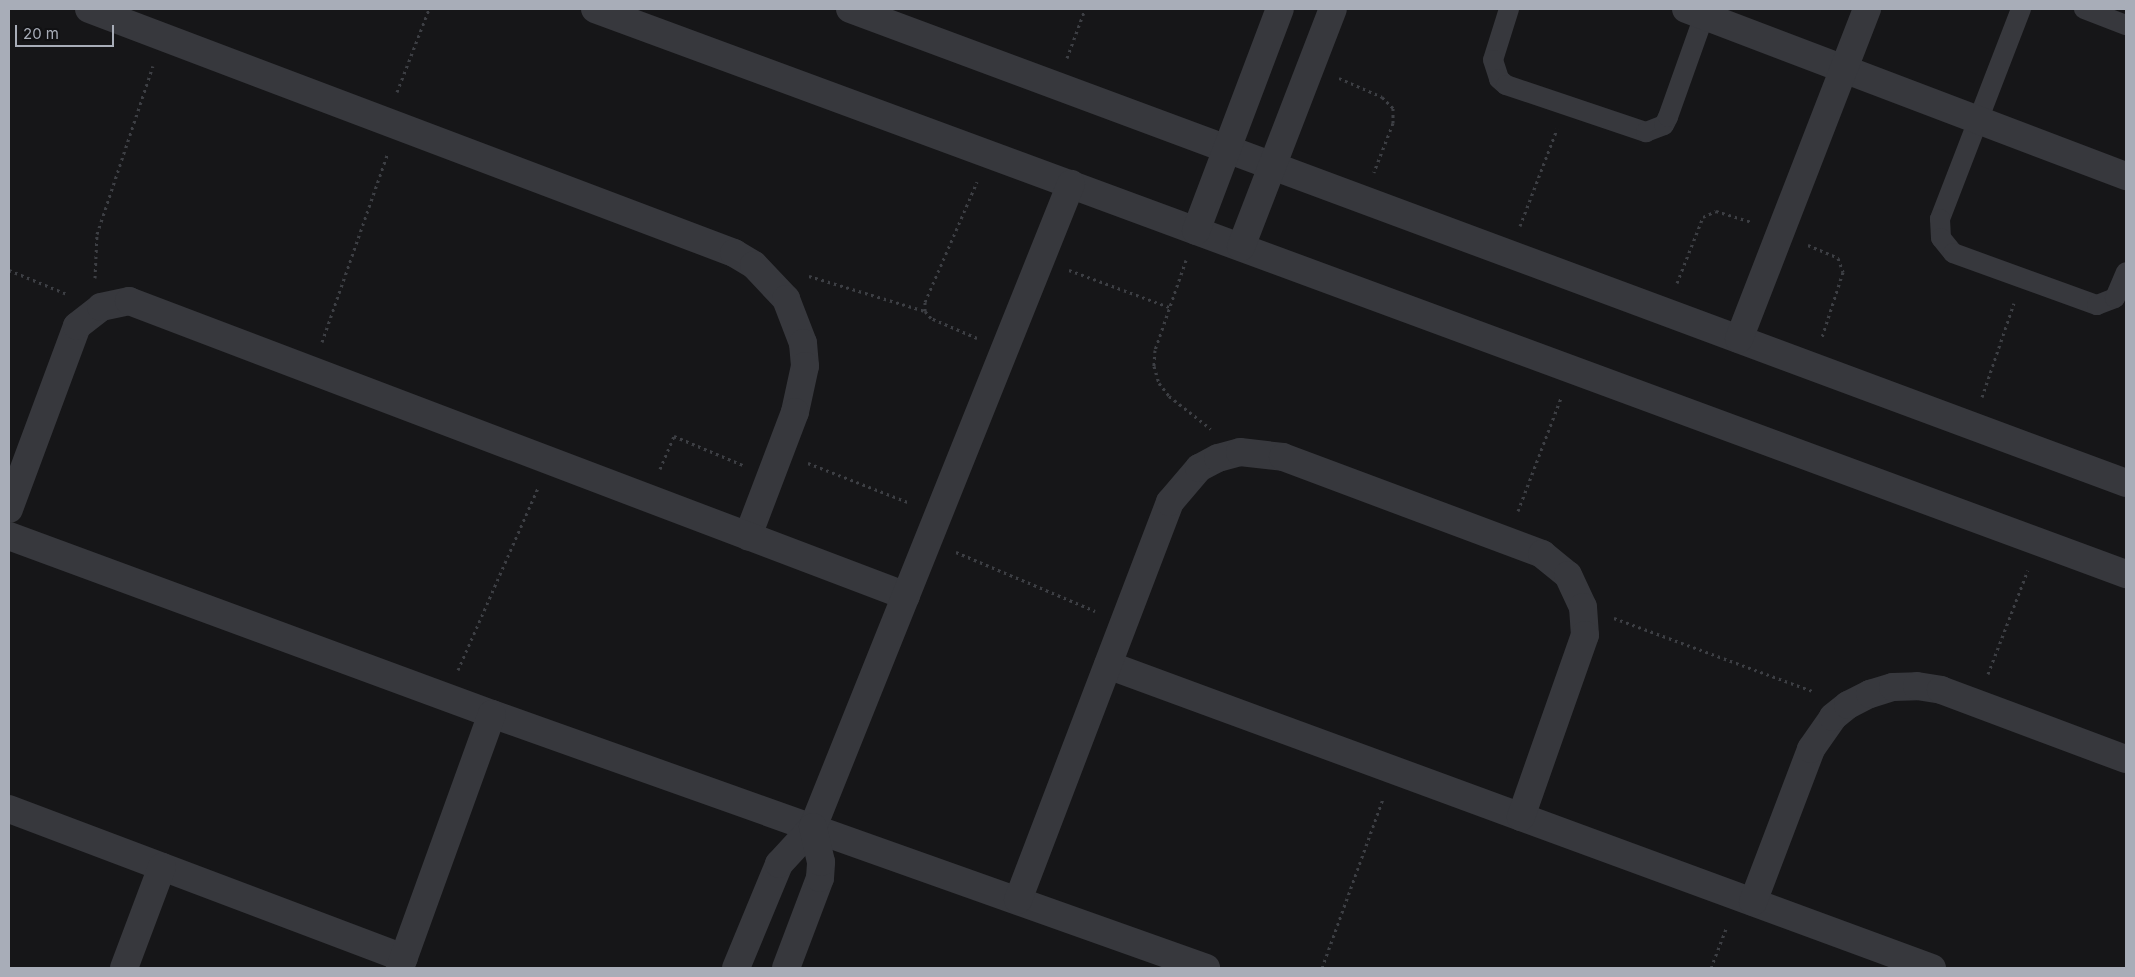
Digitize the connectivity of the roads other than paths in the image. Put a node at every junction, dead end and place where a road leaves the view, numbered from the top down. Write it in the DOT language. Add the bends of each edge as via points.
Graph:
graph roads {
  1 [pos="89,9"];
  2 [pos="595,9"];
  3 [pos="850,9"];
  4 [pos="1280,9"];
  5 [pos="1333,9"];
  6 [pos="1509,9"];
  7 [pos="1867,9"];
  8 [pos="2021,9"];
  9 [pos="2084,9"];
  10 [pos="1695,12"];
  11 [pos="2126,25"];
  12 [pos="1843,69"];
  13 [pos="1978,120"];
  14 [pos="1227,149"];
  15 [pos="1272,166"];
  16 [pos="2126,176"];
  17 [pos="1070,184"];
  18 [pos="1196,231"];
  19 [pos="1241,247"];
  20 [pos="2126,272"];
  21 [pos="1739,339"];
  22 [pos="2126,483"];
  23 [pos="9,509"];
  24 [pos="9,536"];
  25 [pos="748,536"];
  26 [pos="2126,574"];
  27 [pos="906,596"];
  28 [pos="1108,665"];
  29 [pos="492,714"];
  30 [pos="2126,759"];
  31 [pos="9,809"];
  32 [pos="1521,817"];
  33 [pos="813,827"];
  34 [pos="162,867"];
  35 [pos="1018,900"];
  36 [pos="1745,900"];
  37 [pos="402,963"];
  38 [pos="124,968"];
  39 [pos="736,968"];
  40 [pos="786,968"];
  41 [pos="1206,968"];
  42 [pos="1932,968"];
  1 -- 25 [label="street" via="734,253 754,265 786,299 803,343 802,390"];
  2 -- 17 [label="street"];
  3 -- 14 [label="street"];
  4 -- 14 [label="street"];
  5 -- 15 [label="street"];
  6 -- 10 [label="lane" via="1494,51 1494,70 1506,85 1637,130 1656,131 1668,117"];
  7 -- 12 [label="street"];
  8 -- 13 [label="lane"];
  9 -- 11 [label="lane"];
  10 -- 12 [label="street"];
  12 -- 13 [label="street"];
  12 -- 21 [label="street"];
  13 -- 16 [label="street"];
  13 -- 20 [label="lane" via="1940,219 1940,238 1952,253 2097,305 2115,298"];
  14 -- 15 [label="street"];
  14 -- 18 [label="street"];
  15 -- 19 [label="street"];
  15 -- 21 [label="street"];
  17 -- 18 [label="street"];
  17 -- 27 [label="street"];
  18 -- 19 [label="street"];
  19 -- 26 [label="street"];
  21 -- 22 [label="street"];
  23 -- 25 [label="street" via="71,339 82,320 100,307 129,301"];
  24 -- 29 [label="street"];
  25 -- 27 [label="street"];
  27 -- 33 [label="street"];
  28 -- 32 [label="street"];
  28 -- 32 [label="street" via="1170,502 1199,468 1218,458 1240,452 1284,457 1507,541 1556,564 1568,576 1586,621 1582,649"];
  28 -- 35 [label="street"];
  29 -- 33 [label="street"];
  29 -- 37 [label="street"];
  30 -- 36 [label="street" via="1941,690 1893,687 1848,705 1820,732"];
  31 -- 34 [label="street"];
  32 -- 36 [label="street"];
  33 -- 35 [label="street"];
  33 -- 39 [label="street" via="779,864"];
  33 -- 40 [label="street" via="821,862 820,878"];
  34 -- 37 [label="street"];
  34 -- 38 [label="street"];
  35 -- 41 [label="street"];
  36 -- 42 [label="street"];
}
